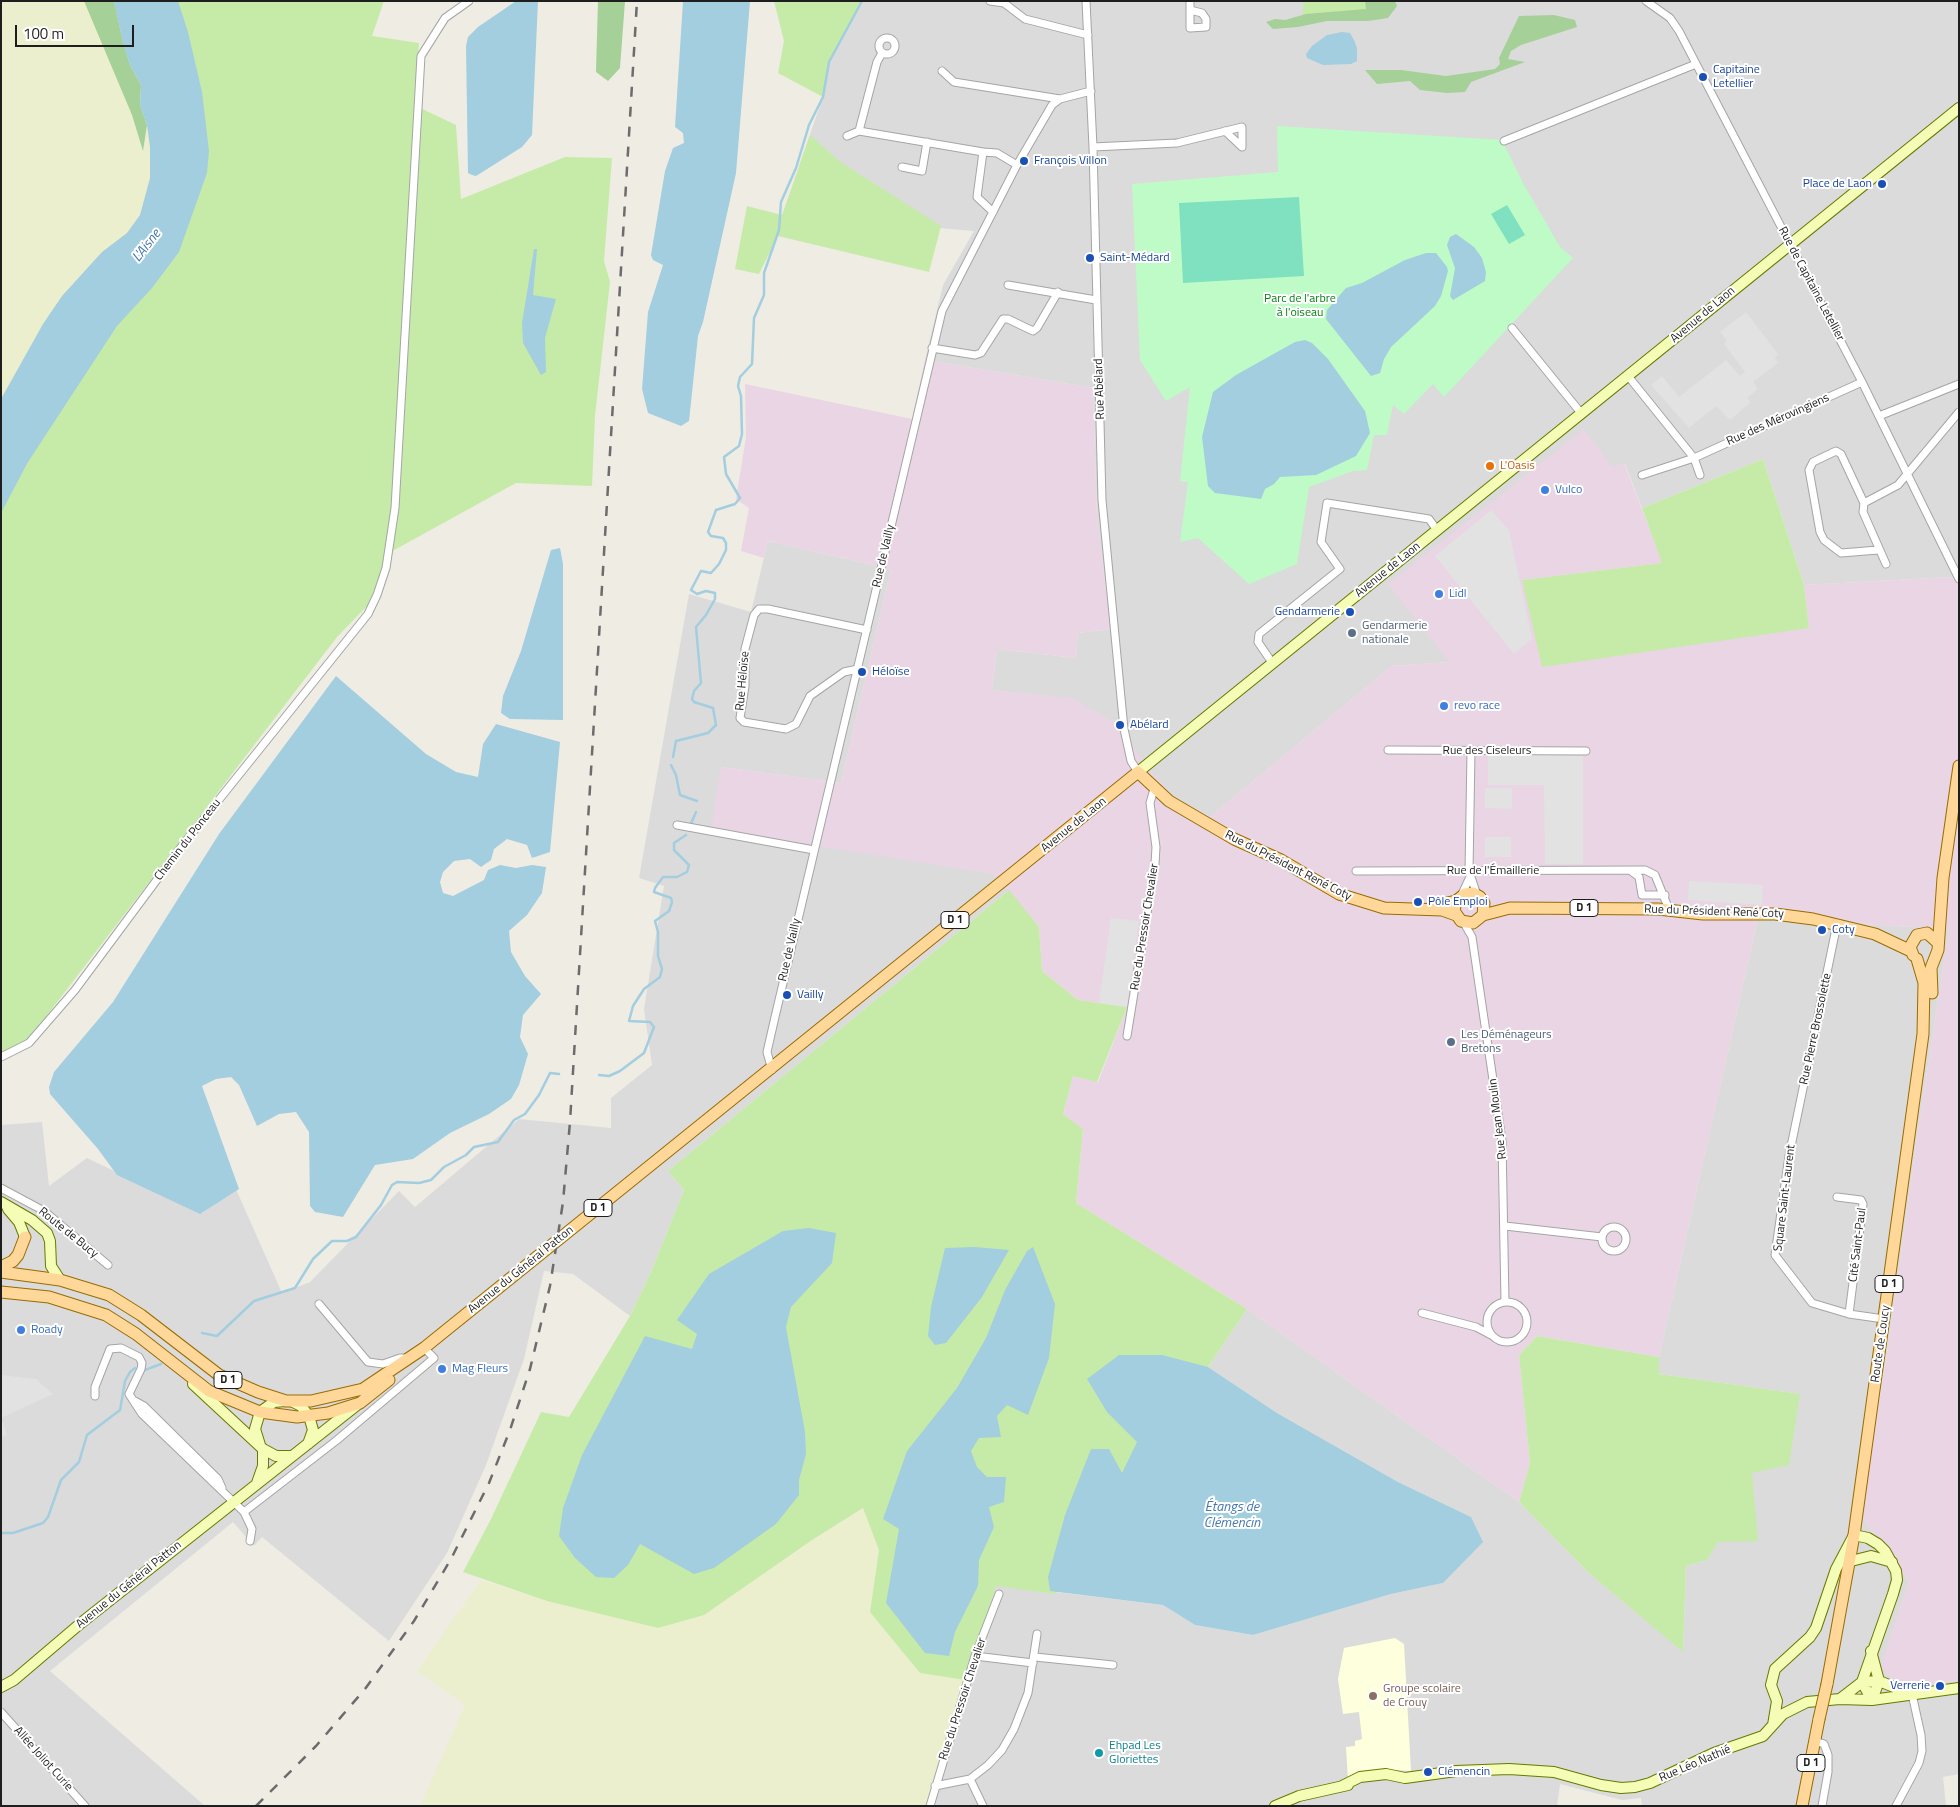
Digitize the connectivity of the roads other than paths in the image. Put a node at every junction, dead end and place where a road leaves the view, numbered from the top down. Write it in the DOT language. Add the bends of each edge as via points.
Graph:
graph roads {
  1 [pos="469,1"];
  2 [pos="990,1"];
  3 [pos="1086,1"];
  4 [pos="1190,1"];
  5 [pos="1646,1"];
  6 [pos="1190,10"];
  7 [pos="1088,35"];
  8 [pos="882,53"];
  9 [pos="1696,64"];
  10 [pos="942,72"];
  11 [pos="1091,91"];
  12 [pos="1060,99"];
  13 [pos="1959,108"];
  14 [pos="860,131"];
  15 [pos="1225,131"];
  16 [pos="847,136"];
  17 [pos="1504,141"];
  18 [pos="927,142"];
  19 [pos="1093,147"];
  20 [pos="983,152"];
  21 [pos="1017,165"];
  22 [pos="902,167"];
  23 [pos="993,212"];
  24 [pos="1789,244"];
  25 [pos="1008,285"];
  26 [pos="1058,292"];
  27 [pos="1096,300"];
  28 [pos="1512,328"];
  29 [pos="932,348"];
  30 [pos="1628,376"];
  31 [pos="1862,382"];
  32 [pos="1959,384"];
  33 [pos="1959,412"];
  34 [pos="1581,414"];
  35 [pos="1879,416"];
  36 [pos="1694,458"];
  37 [pos="1642,475"];
  38 [pos="1700,475"];
  39 [pos="1908,475"];
  40 [pos="1864,503"];
  41 [pos="1437,530"];
  42 [pos="1878,550"];
  43 [pos="1886,564"];
  44 [pos="1959,579"];
  45 [pos="867,630"];
  46 [pos="1273,664"];
  47 [pos="858,669"];
  48 [pos="1388,750"];
  49 [pos="1471,751"];
  50 [pos="1586,751"];
  51 [pos="1959,766"];
  52 [pos="1138,772"];
  53 [pos="1154,789"];
  54 [pos="677,825"];
  55 [pos="814,850"];
  56 [pos="1356,871"];
  57 [pos="1630,871"];
  58 [pos="1470,874"];
  59 [pos="1943,878"];
  60 [pos="1323,884"];
  61 [pos="1665,895"];
  62 [pos="1458,898"];
  63 [pos="1481,899"];
  64 [pos="1510,908"];
  65 [pos="1663,908"];
  66 [pos="1460,919"];
  67 [pos="1480,919"];
  68 [pos="1838,924"];
  69 [pos="1472,937"];
  70 [pos="1938,942"];
  71 [pos="1916,945"];
  72 [pos="1934,957"];
  73 [pos="1923,1034"];
  74 [pos="1128,1036"];
  75 [pos="1,1057"];
  76 [pos="772,1070"];
  77 [pos="1794,1133"];
  78 [pos="1,1188"];
  79 [pos="1837,1197"];
  80 [pos="1,1203"];
  81 [pos="1505,1226"];
  82 [pos="25,1237"];
  83 [pos="1602,1237"];
  84 [pos="108,1265"];
  85 [pos="1,1267"];
  86 [pos="1,1272"];
  87 [pos="60,1280"];
  88 [pos="1,1292"];
  89 [pos="1505,1302"];
  90 [pos="319,1304"];
  91 [pos="1422,1313"];
  92 [pos="1849,1314"];
  93 [pos="1884,1319"];
  94 [pos="1487,1321"];
  95 [pos="1476,1327"];
  96 [pos="1492,1335"];
  97 [pos="424,1348"];
  98 [pos="411,1358"];
  99 [pos="180,1371"];
  100 [pos="95,1396"];
  101 [pos="289,1401"];
  102 [pos="360,1403"];
  103 [pos="260,1412"];
  104 [pos="309,1416"];
  105 [pos="308,1445"];
  106 [pos="261,1447"];
  107 [pos="296,1455"];
  108 [pos="257,1483"];
  109 [pos="234,1501"];
  110 [pos="244,1512"];
  111 [pos="1854,1535"];
  112 [pos="250,1542"];
  113 [pos="1850,1561"];
  114 [pos="1892,1562"];
  115 [pos="999,1594"];
  116 [pos="1037,1634"];
  117 [pos="1871,1651"];
  118 [pos="975,1656"];
  119 [pos="1034,1660"];
  120 [pos="1112,1665"];
  121 [pos="1879,1681"];
  122 [pos="1862,1682"];
  123 [pos="1,1687"];
  124 [pos="1959,1688"];
  125 [pos="1912,1694"];
  126 [pos="1,1697"];
  127 [pos="1840,1699"];
  128 [pos="1872,1700"];
  129 [pos="1776,1701"];
  130 [pos="1792,1708"];
  131 [pos="1,1712"];
  132 [pos="1773,1725"];
  133 [pos="1815,1741"];
  134 [pos="970,1779"];
  135 [pos="935,1786"];
  136 [pos="85,1806"];
  137 [pos="930,1806"];
  138 [pos="983,1806"];
  139 [pos="1275,1806"];
  140 [pos="1802,1806"];
  141 [pos="1822,1806"];
  142 [pos="1896,1806"];
  1 -- 75 [label="street, Chemin du Ponceau" via="445,18 421,56 395,508 386,568 368,614 185,842 74,990 29,1043"];
  2 -- 7 [label="street" via="1004,3 1025,18"];
  3 -- 7 [label="street, Rue Abélard"];
  4 -- 6 [label="street"];
  5 -- 9 [label="street, Rue de Capitaine Letellier" via="1670,18"];
  7 -- 11 [label="street, Rue Abélard"];
  8 -- 14 [label="street"];
  9 -- 17 [label="street"];
  9 -- 24 [label="street, Rue de Capitaine Letellier"];
  10 -- 12 [label="street" via="954,82"];
  11 -- 12 [label="street"];
  11 -- 19 [label="street, Rue Abélard"];
  12 -- 21 [label="street, Rue de Vailly" via="1052,105"];
  13 -- 24 [label="main road, Avenue de Laon"];
  14 -- 16 [label="street"];
  14 -- 18 [label="street"];
  15 -- 19 [label="street" via="1176,143"];
  18 -- 20 [label="street"];
  18 -- 22 [label="street" via="922,171"];
  19 -- 27 [label="street, Rue Abélard"];
  20 -- 21 [label="street" via="997,153"];
  20 -- 23 [label="street" via="977,197"];
  21 -- 23 [label="street, Rue de Vailly"];
  23 -- 29 [label="street, Rue de Vailly" via="947,299"];
  24 -- 30 [label="main road, Avenue de Laon"];
  24 -- 31 [label="street, Rue de Capitaine Letellier"];
  25 -- 26 [label="street"];
  26 -- 27 [label="street"];
  26 -- 29 [label="street" via="1033,330 1008,318 1003,319 981,353 975,355"];
  27 -- 52 [label="street, Rue Abélard" via="1102,500 1124,729 1131,762"];
  28 -- 34 [label="street"];
  29 -- 45 [label="street, Rue de Vailly"];
  30 -- 34 [label="main road, Avenue de Laon"];
  30 -- 36 [label="street"];
  31 -- 35 [label="street, Rue de Capitaine Letellier"];
  31 -- 36 [label="street, Rue des Mérovingiens"];
  32 -- 35 [label="street"];
  33 -- 39 [label="street"];
  34 -- 41 [label="main road, Avenue de Laon"];
  35 -- 39 [label="street, Rue de Capitaine Letellier"];
  36 -- 37 [label="street, Rue des Mérovingiens"];
  36 -- 38 [label="street"];
  39 -- 40 [label="street" via="1898,485"];
  39 -- 44 [label="street, Rue de Capitaine Letellier"];
  40 -- 42 [label="street" via="1863,512"];
  40 -- 42 [label="street" via="1842,454 1836,451 1813,462 1809,470 1824,540 1841,552"];
  41 -- 46 [label="main road, Avenue de Laon"];
  41 -- 46 [label="street" via="1428,519 1327,503 1321,542 1340,569 1259,634 1258,642"];
  42 -- 43 [label="street"];
  45 -- 47 [label="street, Rue de Vailly"];
  45 -- 47 [label="street, Rue Héloïse" via="759,609 754,615 746,649 740,718 744,722 786,729 796,724 810,696 844,672"];
  46 -- 52 [label="main road, Avenue de Laon"];
  47 -- 55 [label="street, Rue de Vailly"];
  48 -- 49 [label="street, Rue des Ciseleurs"];
  49 -- 50 [label="street, Rue des Ciseleurs"];
  49 -- 58 [label="street"];
  51 -- 59 [label="main road"];
  52 -- 53 [label="main road, Rue du Président René Coty"];
  52 -- 76 [label="main road, Avenue de Laon / D 1"];
  53 -- 60 [label="main road, Rue du Président René Coty" via="1234,839"];
  53 -- 74 [label="street, Rue du Pressoir Chevalier" via="1150,803 1155,864"];
  54 -- 55 [label="street"];
  55 -- 76 [label="street, Rue de Vailly" via="767,1052"];
  56 -- 58 [label="street, Rue de l'Émaillerie"];
  57 -- 58 [label="street, Rue de l'Émaillerie"];
  57 -- 61 [label="street, Rue de l'Émaillerie" via="1650,871"];
  57 -- 61 [label="street" via="1638,874 1642,895"];
  58 -- 62 [label="street"];
  58 -- 63 [label="street"];
  59 -- 70 [label="main road, Route de Coucy"];
  59 -- 71 [label="main road" via="1934,915"];
  60 -- 62 [label="main road" via="1398,904 1435,906"];
  60 -- 66 [label="main road, Rue du Président René Coty" via="1339,894 1370,905 1399,910 1442,910"];
  61 -- 65 [label="street, Rue de l'Émaillerie"];
  62 -- 63 [label="main road" via="1469,893"];
  62 -- 66 [label="main road"];
  63 -- 64 [label="main road, D 1"];
  63 -- 67 [label="main road"];
  64 -- 65 [label="main road, Rue du Président René Coty / D 1"];
  64 -- 67 [label="main road, Rue du Président René Coty / D 1"];
  65 -- 68 [label="main road, Rue du Président René Coty / D 1" via="1703,914 1753,912"];
  66 -- 67 [label="main road, Rue du Président René Coty"];
  66 -- 69 [label="street, Rue Jean Moulin"];
  67 -- 69 [label="street, Rue Jean Moulin"];
  68 -- 71 [label="main road, Rue du Président René Coty / D 1"];
  68 -- 77 [label="street, Rue Pierre Brossolette"];
  69 -- 81 [label="street, Rue Jean Moulin" via="1502,1141"];
  70 -- 71 [label="main road" via="1931,935"];
  70 -- 72 [label="main road, Route de Coucy"];
  71 -- 72 [label="main road" via="1926,961"];
  71 -- 73 [label="main road, Route de Coucy" via="1924,983"];
  72 -- 73 [label="main road, Route de Coucy" via="1932,999"];
  73 -- 93 [label="main road, Route de Coucy / D 1"];
  76 -- 97 [label="main road, Avenue du Général Patton / D 1"];
  77 -- 92 [label="street, Square Saint-Laurent" via="1775,1255 1812,1303"];
  78 -- 84 [label="street, Route de Bucy" via="44,1211"];
  79 -- 92 [label="street, Cité Saint-Paul" via="1861,1200 1863,1204"];
  80 -- 82 [label="main road, Route de Bucy" via="14,1214"];
  80 -- 87 [label="main road, Route de Bucy" via="32,1220 47,1233 51,1266"];
  81 -- 83 [label="street"];
  81 -- 89 [label="street, Rue Jean Moulin"];
  82 -- 85 [label="main road" via="18,1255"];
  86 -- 87 [label="main road, D 1"];
  87 -- 101 [label="main road, D 1" via="109,1295 141,1315 219,1375 244,1388"];
  88 -- 99 [label="main road, D 1" via="49,1297 106,1315 136,1334"];
  89 -- 94 [label="street" via="1495,1306"];
  89 -- 96 [label="street" via="1523,1308 1527,1326 1521,1337 1509,1342"];
  90 -- 98 [label="street" via="368,1362 383,1364"];
  91 -- 95 [label="street"];
  92 -- 93 [label="street"];
  93 -- 111 [label="main road, Route de Coucy / D 1"];
  94 -- 95 [label="street"];
  94 -- 96 [label="street"];
  95 -- 96 [label="street"];
  97 -- 98 [label="main road, Avenue du Général Patton / D 1"];
  97 -- 110 [label="street" via="434,1358 338,1440"];
  98 -- 101 [label="main road, D 1" via="363,1388 320,1400"];
  98 -- 102 [label="main road, D 1"];
  99 -- 103 [label="main road, D 1" via="209,1391"];
  99 -- 106 [label="main road"];
  100 -- 109 [label="street" via="95,1387 110,1349 115,1347 139,1357 141,1369 129,1394 218,1479"];
  101 -- 103 [label="main road" via="274,1402"];
  101 -- 104 [label="main road" via="301,1406"];
  102 -- 104 [label="main road, D 1"];
  102 -- 105 [label="main road"];
  103 -- 104 [label="main road, D 1"];
  103 -- 106 [label="main road" via="255,1429"];
  104 -- 105 [label="main road" via="313,1430"];
  105 -- 107 [label="main road"];
  106 -- 107 [label="main road" via="283,1458"];
  106 -- 108 [label="main road" via="263,1466"];
  107 -- 108 [label="main road, Avenue du Général Patton"];
  108 -- 109 [label="main road, Avenue du Général Patton"];
  109 -- 110 [label="street"];
  109 -- 123 [label="main road, Avenue du Général Patton" via="14,1680"];
  110 -- 112 [label="street" via="252,1529"];
  111 -- 113 [label="main road, D 1"];
  111 -- 114 [label="main road" via="1878,1544"];
  111 -- 129 [label="main road" via="1836,1569 1816,1628 1775,1669 1771,1685"];
  113 -- 114 [label="main road" via="1871,1556"];
  113 -- 133 [label="main road, D 1, bridge"];
  114 -- 117 [label="main road" via="1897,1580"];
  115 -- 118 [label="street, Rue du Pressoir Chevalier"];
  116 -- 119 [label="street"];
  117 -- 121 [label="main road"];
  117 -- 122 [label="main road"];
  118 -- 119 [label="street"];
  118 -- 135 [label="street, Rue du Pressoir Chevalier"];
  119 -- 120 [label="street"];
  119 -- 134 [label="street" via="1028,1693 1014,1729 999,1754"];
  121 -- 122 [label="main road"];
  121 -- 125 [label="main road"];
  121 -- 128 [label="main road"];
  122 -- 127 [label="main road"];
  122 -- 128 [label="main road"];
  123 -- 126 [label="main road"];
  124 -- 125 [label="main road"];
  125 -- 128 [label="main road"];
  125 -- 142 [label="street" via="1922,1751 1919,1764"];
  127 -- 128 [label="main road"];
  127 -- 130 [label="main road" via="1807,1702"];
  129 -- 130 [label="main road"];
  129 -- 132 [label="main road"];
  130 -- 132 [label="main road, Rue Léo Nathié"];
  131 -- 136 [label="street, Allée Joliot Curie"];
  132 -- 139 [label="main road, Rue Léo Nathié" via="1763,1736 1635,1787 1601,1785 1554,1772 1509,1769 1396,1777 1386,1774 1299,1796"];
  133 -- 140 [label="main road, D 1"];
  133 -- 141 [label="street" via="1824,1744 1828,1756"];
  134 -- 135 [label="street"];
  134 -- 138 [label="street"];
  135 -- 137 [label="street, Rue du Pressoir Chevalier"];
}
